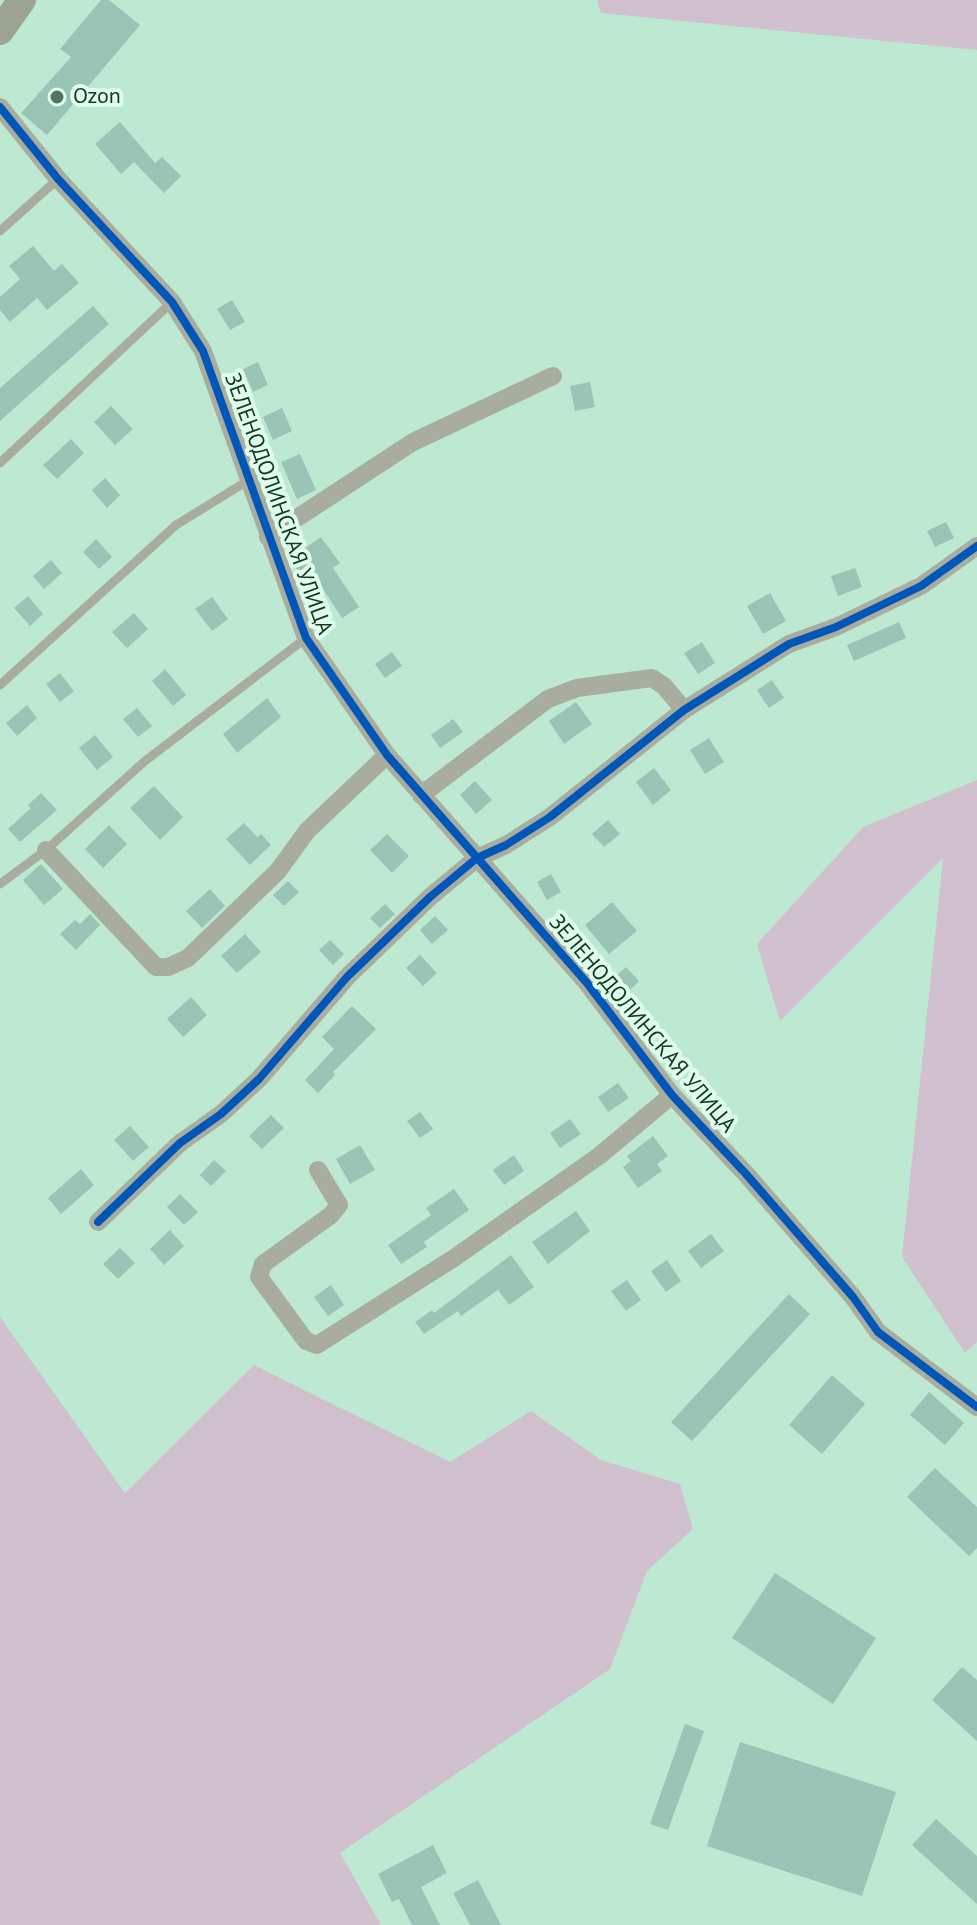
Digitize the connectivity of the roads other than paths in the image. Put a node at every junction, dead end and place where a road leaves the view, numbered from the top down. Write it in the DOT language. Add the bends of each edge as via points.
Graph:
graph roads {
  1 [pos="22,0"];
  2 [pos="0,31"];
  3 [pos="0,107"];
  4 [pos="58,179"];
  5 [pos="0,231"];
  6 [pos="172,302"];
  7 [pos="553,376"];
  8 [pos="0,463"];
  9 [pos="249,480"];
  10 [pos="268,537"];
  11 [pos="977,546"];
  12 [pos="306,638"];
  13 [pos="0,685"];
  14 [pos="684,710"];
  15 [pos="387,755"];
  16 [pos="421,795"];
  17 [pos="46,850"];
  18 [pos="477,858"];
  19 [pos="0,884"];
  20 [pos="672,1095"];
  21 [pos="318,1170"];
  22 [pos="98,1222"];
  23 [pos="973,1398"];
  1 -- 2 [label="main road"];
  3 -- 4 [label="street, ЗЕЛЕНОДОЛИНСКАЯ УЛИЦА"];
  4 -- 5 [label="lane"];
  4 -- 6 [label="street, ЗЕЛЕНОДОЛИНСКАЯ УЛИЦА"];
  6 -- 8 [label="lane"];
  6 -- 9 [label="street, ЗЕЛЕНОДОЛИНСКАЯ УЛИЦА" via="203,351"];
  7 -- 10 [label="street" via="413,442"];
  9 -- 10 [label="street, ЗЕЛЕНОДОЛИНСКАЯ УЛИЦА"];
  9 -- 13 [label="lane" via="176,525"];
  10 -- 12 [label="street, ЗЕЛЕНОДОЛИНСКАЯ УЛИЦА"];
  11 -- 14 [label="street" via="921,586 789,644"];
  12 -- 15 [label="street, ЗЕЛЕНОДОЛИНСКАЯ УЛИЦА"];
  12 -- 17 [label="lane" via="145,761"];
  14 -- 16 [label="street" via="652,678 577,688 548,699"];
  14 -- 18 [label="street" via="550,817"];
  15 -- 16 [label="street, ЗЕЛЕНОДОЛИНСКАЯ УЛИЦА"];
  15 -- 17 [label="street" via="307,831 267,882 188,958 168,967 156,967"];
  16 -- 18 [label="street, ЗЕЛЕНОДОЛИНСКАЯ УЛИЦА"];
  17 -- 19 [label="lane"];
  18 -- 20 [label="street, ЗЕЛЕНОДОЛИНСКАЯ УЛИЦА" via="587,983"];
  18 -- 22 [label="street" via="347,977 259,1079 180,1143"];
  20 -- 21 [label="street" via="599,1156 454,1258 317,1345 306,1341 259,1277 263,1264 339,1205"];
  20 -- 23 [label="street, ЗЕЛЕНОДОЛИНСКАЯ УЛИЦА" via="853,1297 878,1332"];
}
